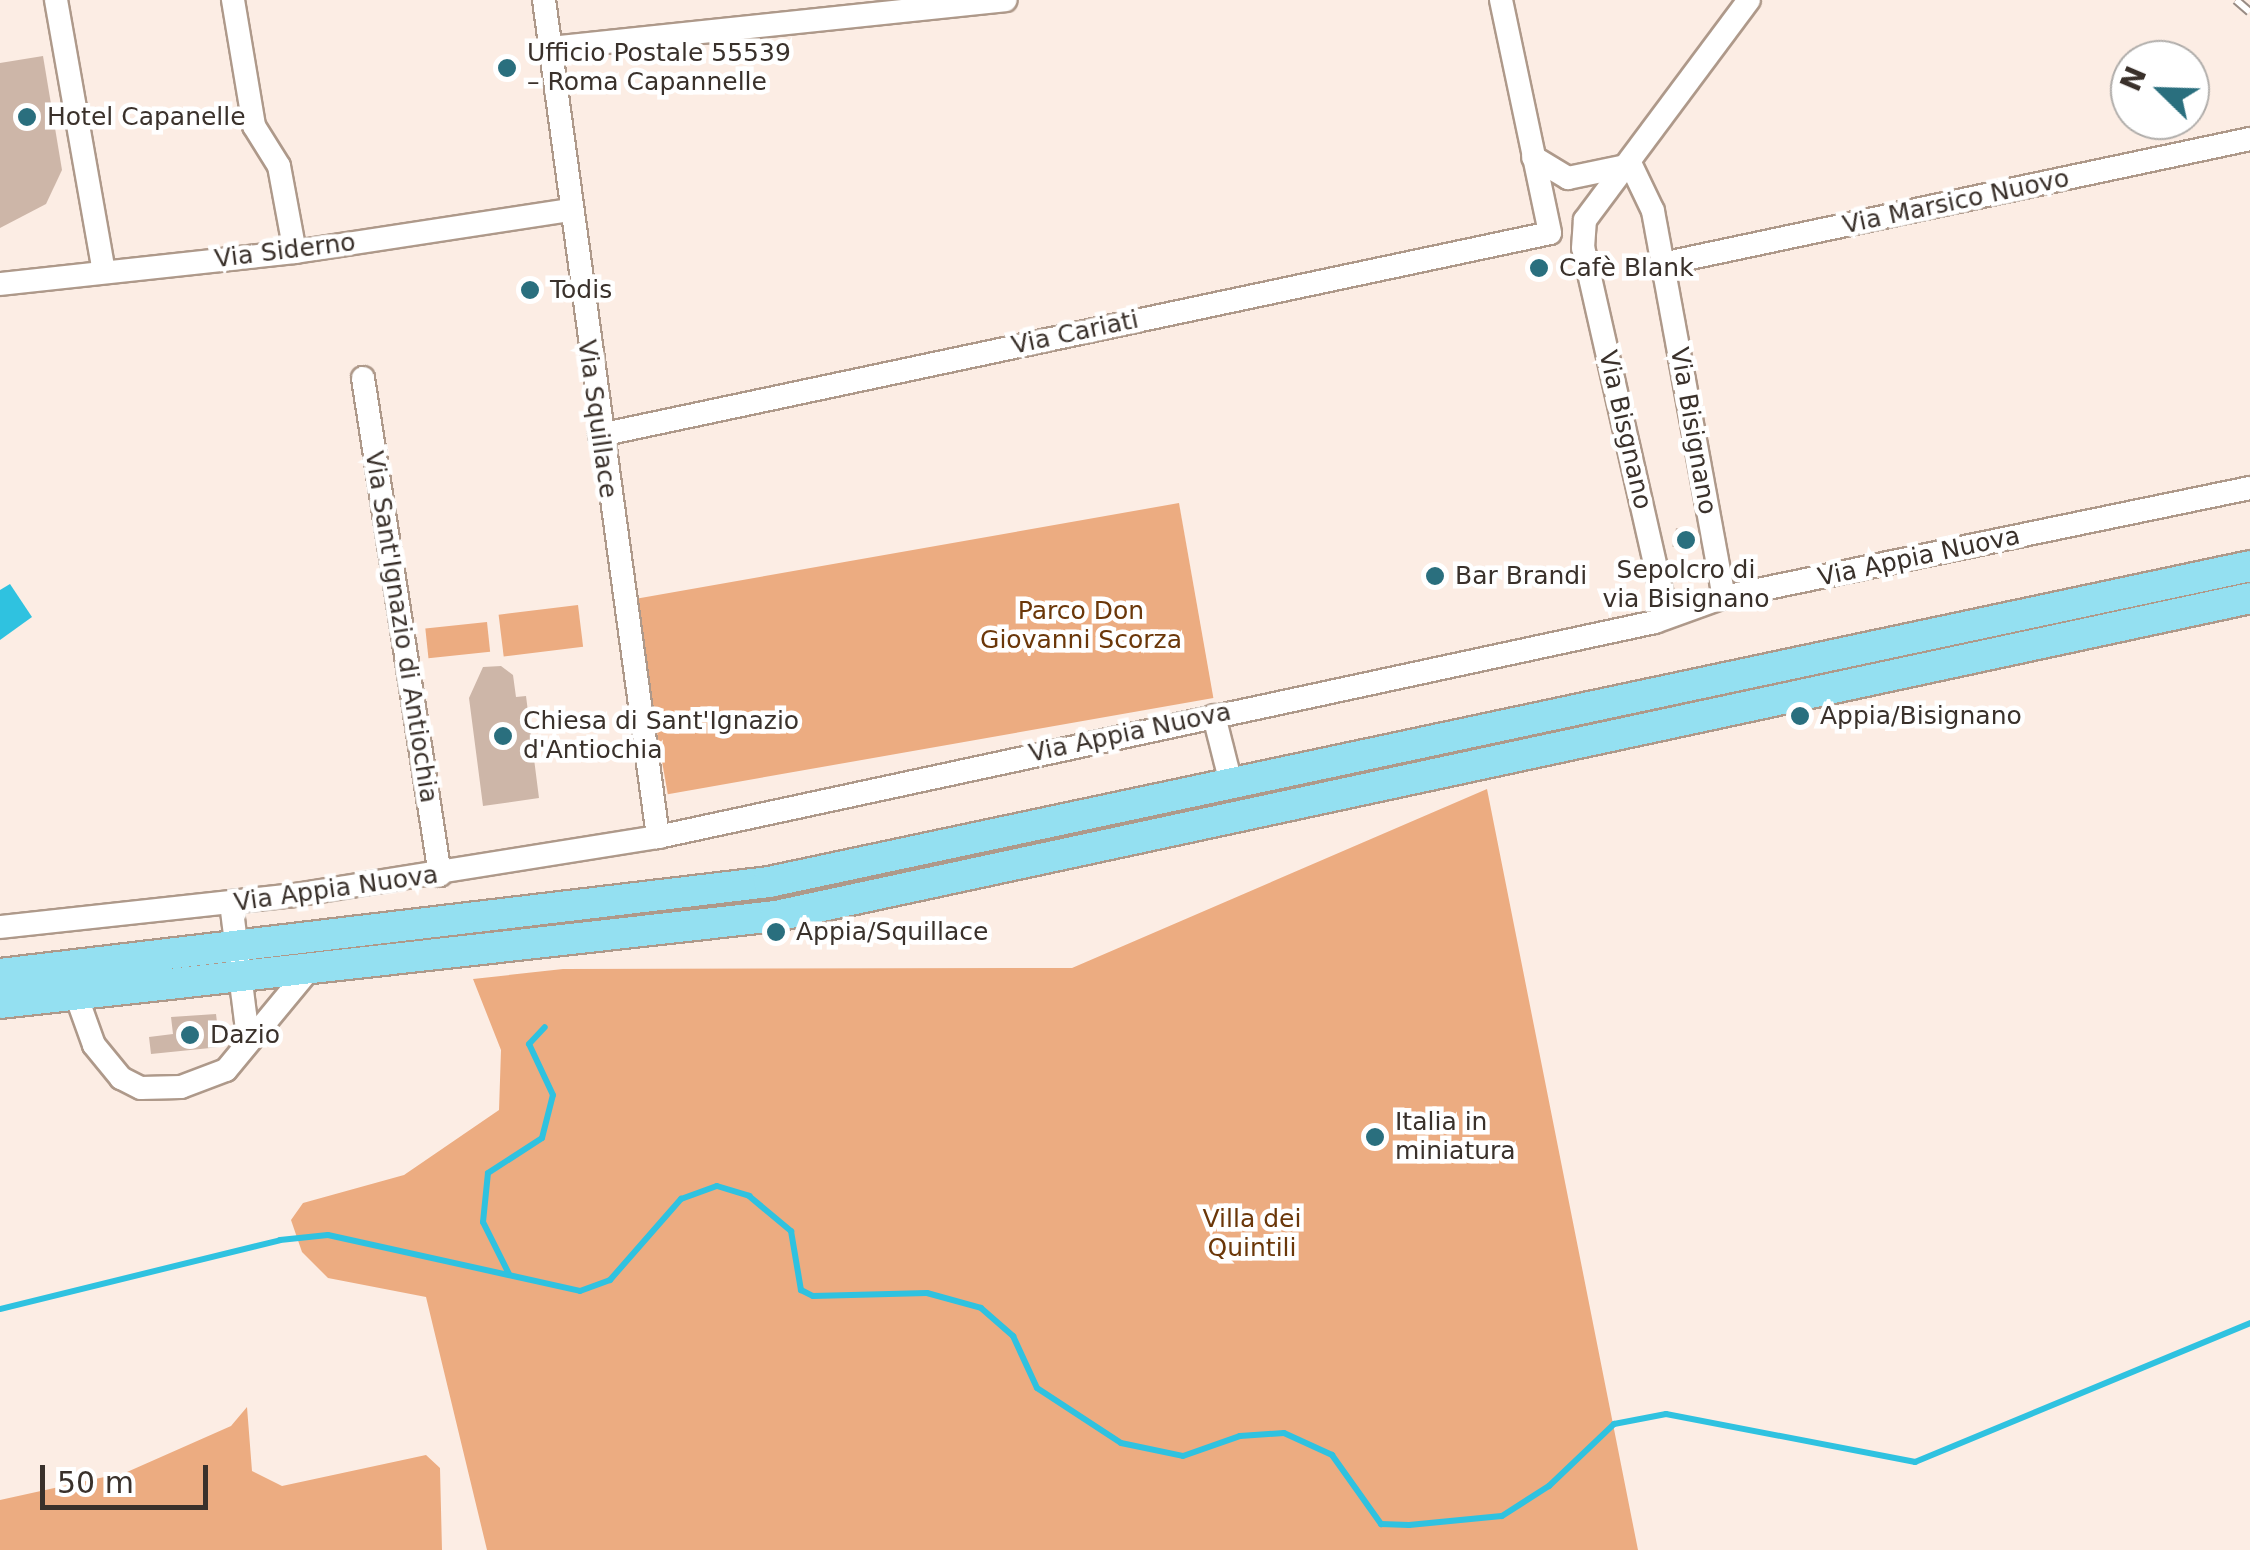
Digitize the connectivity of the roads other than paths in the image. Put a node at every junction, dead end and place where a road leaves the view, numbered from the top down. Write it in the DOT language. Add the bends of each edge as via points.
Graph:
graph roads {
  1 [pos="56,0"];
  2 [pos="233,0"];
  3 [pos="544,0"];
  4 [pos="1005,0"];
  5 [pos="1501,0"];
  6 [pos="1749,0"];
  7 [pos="550,48"];
  8 [pos="2250,139"];
  9 [pos="1533,157"];
  10 [pos="1631,165"];
  11 [pos="568,210"];
  12 [pos="1550,233"];
  13 [pos="1583,248"];
  14 [pos="295,252"];
  15 [pos="1662,264"];
  16 [pos="104,271"];
  17 [pos="0,284"];
  18 [pos="362,378"];
  19 [pos="600,434"];
  20 [pos="2250,488"];
  21 [pos="2250,566"];
  22 [pos="1724,597"];
  23 [pos="2250,598"];
  24 [pos="1666,612"];
  25 [pos="1214,716"];
  26 [pos="1232,787"];
  27 [pos="658,838"];
  28 [pos="440,875"];
  29 [pos="231,903"];
  30 [pos="0,927"];
  31 [pos="238,963"];
  32 [pos="308,971"];
  33 [pos="0,974"];
  34 [pos="76,996"];
  35 [pos="0,1003"];
  36 [pos="248,1037"];
  1 -- 16 [label="street"];
  2 -- 14 [label="street" via="254,126 278,161"];
  3 -- 7 [label="street, Via Squillace"];
  4 -- 7 [label="street"];
  5 -- 9 [label="street"];
  6 -- 10 [label="street"];
  7 -- 11 [label="street, Via Squillace"];
  8 -- 15 [label="street, Via Marsico Nuovo"];
  9 -- 10 [label="street" via="1568,178"];
  9 -- 12 [label="street"];
  10 -- 13 [label="street" via="1588,211"];
  10 -- 15 [label="street, Via Bisignano" via="1648,197"];
  11 -- 14 [label="street, Via Siderno"];
  11 -- 19 [label="street, Via Squillace"];
  12 -- 13 [label="street"];
  12 -- 19 [label="street, Via Cariati"];
  13 -- 24 [label="street, Via Bisgnano"];
  14 -- 16 [label="street, Via Siderno"];
  15 -- 22 [label="street, Via Bisignano"];
  16 -- 17 [label="street, Via Siderno"];
  18 -- 28 [label="street, Via Sant'Ignazio di Antiochia"];
  19 -- 27 [label="street, Via Squillace"];
  20 -- 22 [label="street, Via Appia Nuova"];
  21 -- 26 [label="main road, Via Appia Nuova"];
  22 -- 24 [label="street, Via Appia Nuova"];
  23 -- 32 [label="main road, Via Appia Nuova" via="830,905 642,936"];
  24 -- 25 [label="street, Via Appia Nuova" via="1655,622"];
  25 -- 26 [label="street"];
  25 -- 27 [label="street, Via Appia Nuova"];
  26 -- 31 [label="main road, Via Appia Nuova" via="711,892"];
  27 -- 28 [label="street, Via Appia Nuova"];
  28 -- 29 [label="street, Via Appia Nuova"];
  29 -- 30 [label="street, Via Appia Nuova"];
  29 -- 31 [label="street"];
  31 -- 32 [label="main road, Via Appia Nuova"];
  31 -- 33 [label="main road, Via Appia Nuova"];
  31 -- 34 [label="main road, Via Appia Nuova"];
  31 -- 36 [label="street"];
  32 -- 36 [label="street"];
  34 -- 35 [label="main road, Via Appia Nuova"];
  34 -- 36 [label="street" via="102,1058 141,1088 211,1081"];
}
